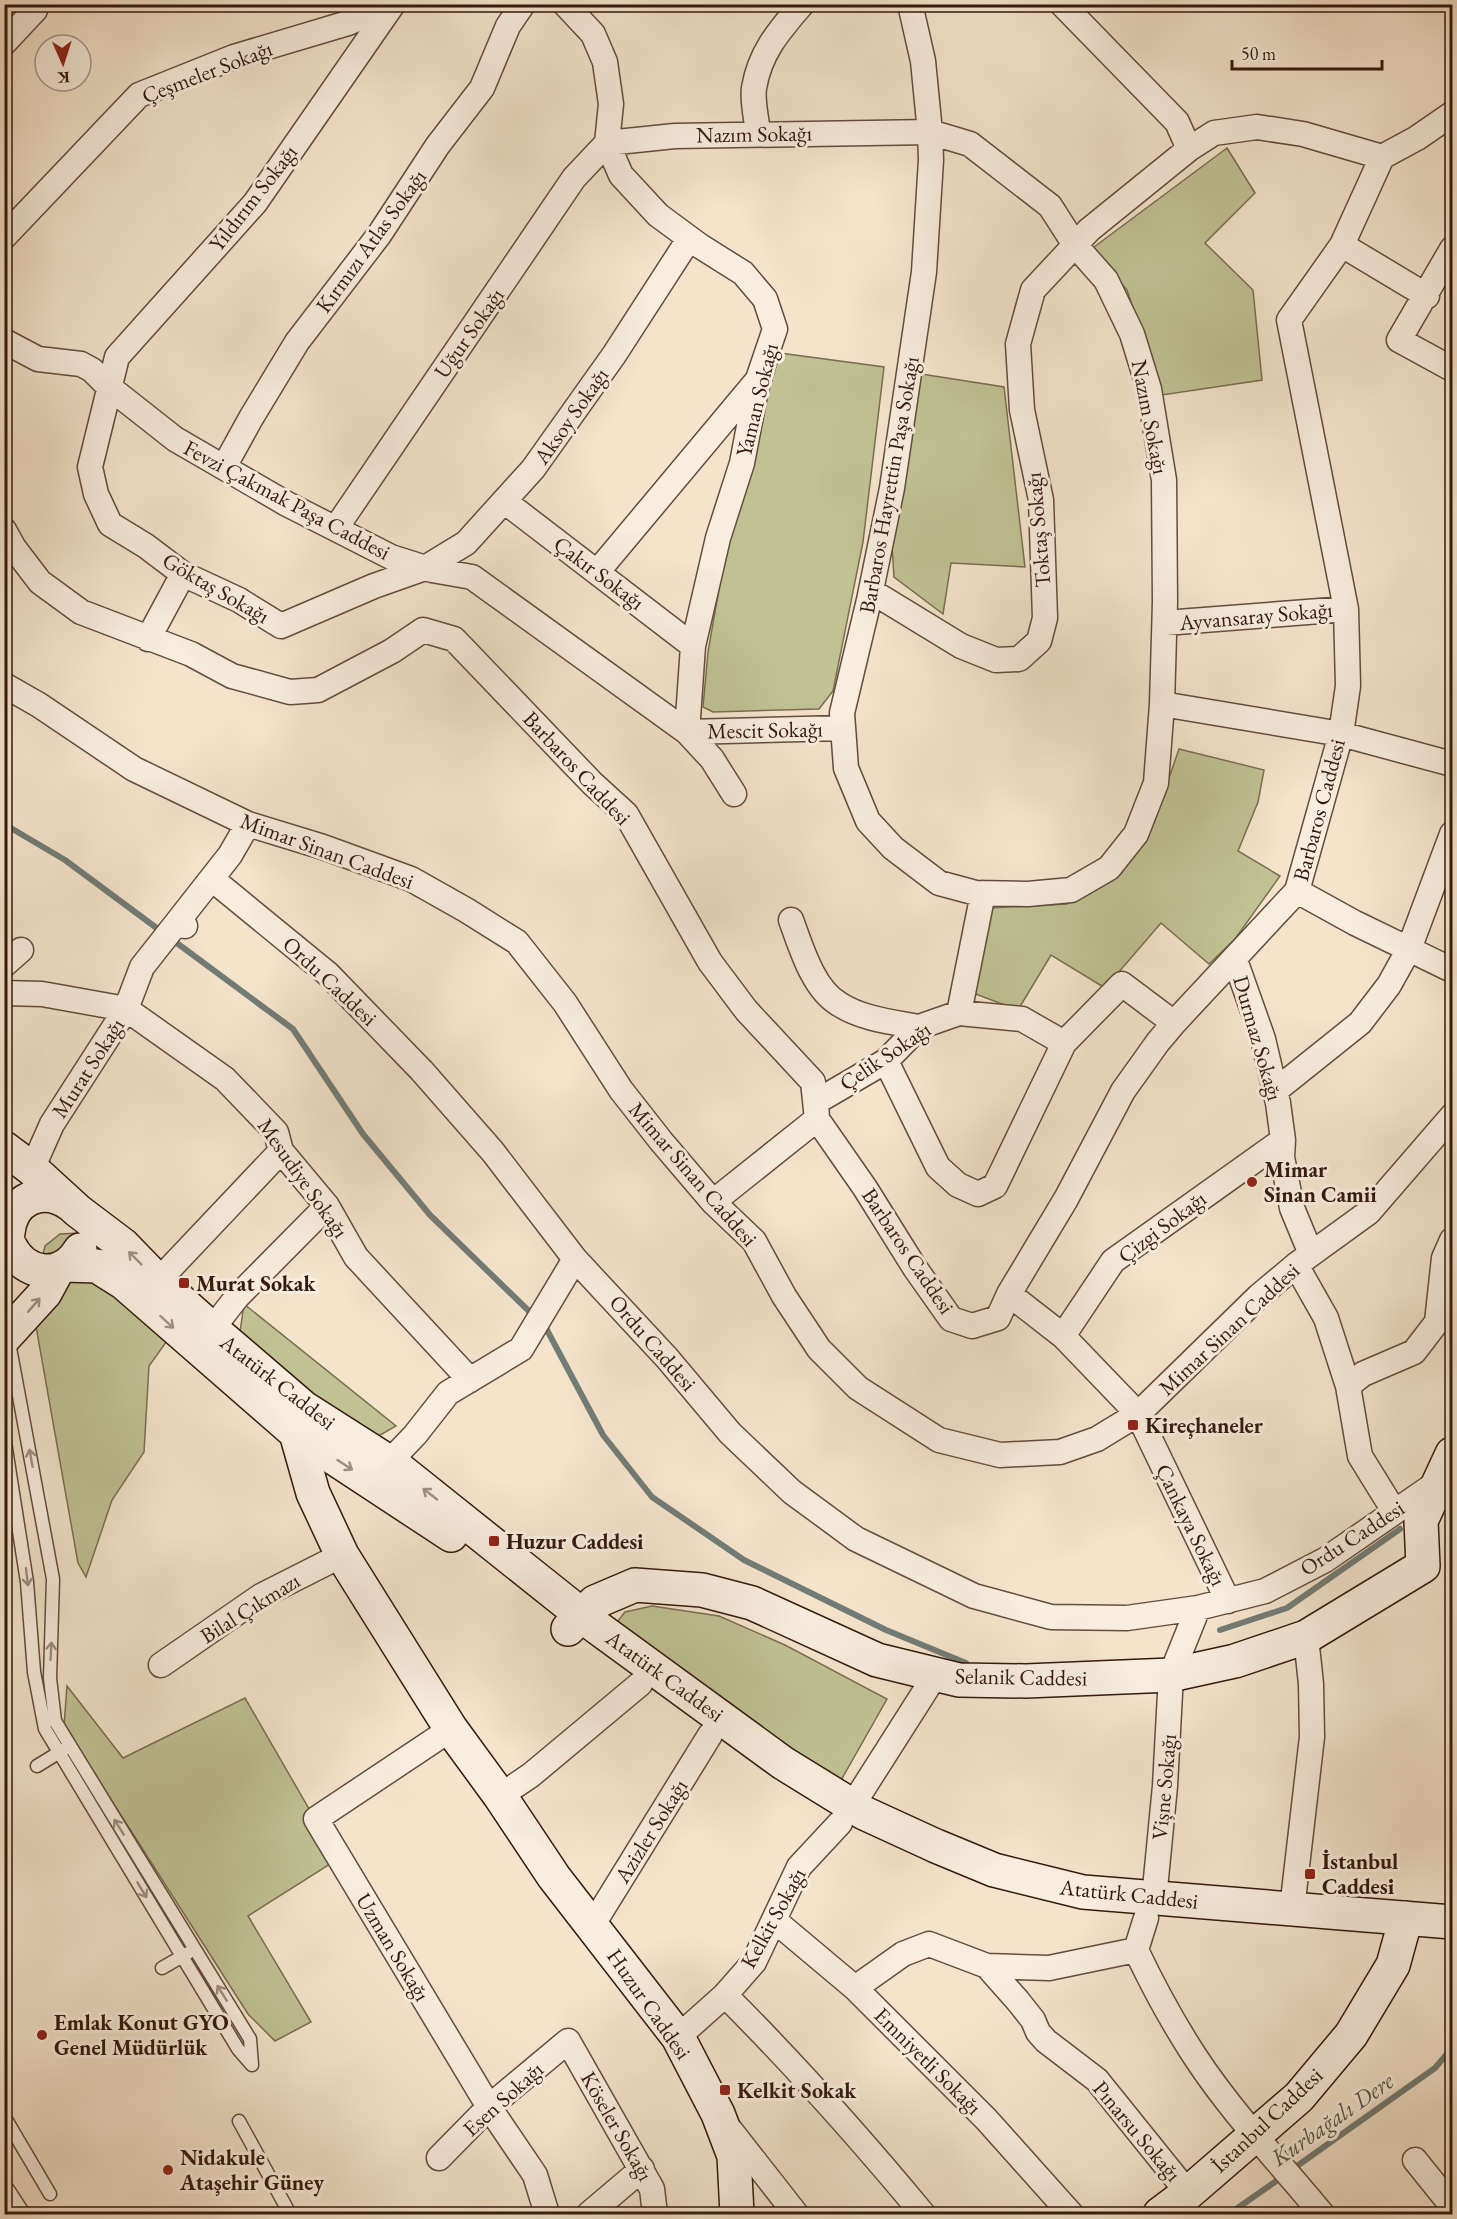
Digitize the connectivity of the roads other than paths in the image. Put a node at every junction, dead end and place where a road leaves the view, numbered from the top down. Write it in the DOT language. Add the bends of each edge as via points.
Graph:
graph roads {
  1 [pos="37,4"];
  2 [pos="391,4"];
  3 [pos="565,4"];
  4 [pos="802,4"];
  5 [pos="910,4"];
  6 [pos="1062,4"];
  7 [pos="514,8"];
  8 [pos="4,43"];
  9 [pos="1452,114"];
  10 [pos="930,132"];
  11 [pos="758,134"];
  12 [pos="607,143"];
  13 [pos="1189,149"];
  14 [pos="1382,157"];
  15 [pos="4,237"];
  16 [pos="689,239"];
  17 [pos="1075,245"];
  18 [pos="1342,245"];
  19 [pos="1452,249"];
  20 [pos="1427,296"];
  21 [pos="4,341"];
  22 [pos="1452,369"];
  23 [pos="758,379"];
  24 [pos="109,387"];
  25 [pos="224,467"];
  26 [pos="504,501"];
  27 [pos="336,528"];
  28 [pos="4,530"];
  29 [pos="425,568"];
  30 [pos="598,571"];
  31 [pos="183,574"];
  32 [pos="871,591"];
  33 [pos="1346,609"];
  34 [pos="1165,623"];
  35 [pos="148,639"];
  36 [pos="693,646"];
  37 [pos="4,672"];
  38 [pos="4,685"];
  39 [pos="1162,704"];
  40 [pos="39,705"];
  41 [pos="843,728"];
  42 [pos="687,732"];
  43 [pos="1341,734"];
  44 [pos="1452,765"];
  45 [pos="734,795"];
  46 [pos="248,824"];
  47 [pos="1452,834"];
  48 [pos="213,879"];
  49 [pos="1298,891"];
  50 [pos="983,893"];
  51 [pos="791,920"];
  52 [pos="1409,949"];
  53 [pos="1235,960"];
  54 [pos="1452,970"];
  55 [pos="4,993"];
  56 [pos="126,1009"];
  57 [pos="959,1013"];
  58 [pos="1174,1023"];
  59 [pos="919,1028"];
  60 [pos="1064,1043"];
  61 [pos="886,1061"];
  62 [pos="1275,1091"];
  63 [pos="1452,1116"];
  64 [pos="817,1119"];
  65 [pos="1283,1140"];
  66 [pos="4,1148"];
  67 [pos="281,1151"];
  68 [pos="32,1169"];
  69 [pos="712,1202"];
  70 [pos="327,1206"];
  71 [pos="74,1208"];
  72 [pos="7,1234"];
  73 [pos="1452,1240"];
  74 [pos="575,1258"];
  75 [pos="1304,1260"];
  76 [pos="62,1267"];
  77 [pos="158,1281"];
  78 [pos="4,1284"];
  79 [pos="1008,1294"];
  80 [pos="212,1329"];
  81 [pos="6,1336"];
  82 [pos="1063,1336"];
  83 [pos="470,1380"];
  84 [pos="1348,1386"];
  85 [pos="1138,1414"];
  86 [pos="300,1421"];
  87 [pos="4,1436"];
  88 [pos="389,1462"];
  89 [pos="1445,1468"];
  90 [pos="1394,1511"];
  91 [pos="342,1555"];
  92 [pos="1228,1600"];
  93 [pos="1198,1608"];
  94 [pos="574,1622"];
  95 [pos="1306,1637"];
  96 [pos="161,1665"];
  97 [pos="936,1674"];
  98 [pos="1171,1675"];
  99 [pos="640,1684"];
  100 [pos="451,1729"];
  101 [pos="710,1735"];
  102 [pos="64,1749"];
  103 [pos="37,1766"];
  104 [pos="500,1796"];
  105 [pos="846,1814"];
  106 [pos="1150,1908"];
  107 [pos="1292,1909"];
  108 [pos="774,1920"];
  109 [pos="1452,1922"];
  110 [pos="592,1926"];
  111 [pos="1403,1927"];
  112 [pos="1452,1939"];
  113 [pos="195,1949"];
  114 [pos="1136,1950"];
  115 [pos="182,1956"];
  116 [pos="987,1966"];
  117 [pos="162,1968"];
  118 [pos="855,1988"];
  119 [pos="725,1995"];
  120 [pos="678,2037"];
  121 [pos="568,2041"];
  122 [pos="489,2107"];
  123 [pos="718,2114"];
  124 [pos="4,2116"];
  125 [pos="239,2121"];
  126 [pos="1265,2147"];
  127 [pos="439,2158"];
  128 [pos="1415,2160"];
  129 [pos="642,2169"];
  130 [pos="1188,2193"];
  131 [pos="4,2194"];
  132 [pos="50,2194"];
  133 [pos="1452,2206"];
  134 [pos="1319,2212"];
  135 [pos="16,2214"];
  136 [pos="290,2214"];
  137 [pos="547,2214"];
  138 [pos="589,2214"];
  139 [pos="655,2214"];
  140 [pos="737,2214"];
  141 [pos="796,2214"];
  142 [pos="922,2214"];
  143 [pos="1071,2214"];
  144 [pos="1160,2214"];
  1 -- 8 [label="street"];
  2 -- 15 [label="street, Çeşmeler Sokağı" via="348,24 234,57 139,94"];
  2 -- 24 [label="street, Yıldırım Sokağı" via="255,203 117,357"];
  3 -- 12 [label="street, Yaman Sokağı" via="593,34 605,62 611,104"];
  4 -- 11 [label="street" via="772,40 760,66 754,90"];
  5 -- 10 [label="street, Barbaros Hayrettin Paşa Sokağı" via="923,62"];
  6 -- 13 [label="street" via="1178,122"];
  7 -- 25 [label="street, Kırmızı Atlas Sokağı" via="482,88 438,145 379,235 297,342"];
  9 -- 14 [label="street"];
  10 -- 11 [label="street, Nazım Sokağı"];
  10 -- 17 [label="street, Nazım Sokağı" via="970,144 1008,172 1050,206"];
  10 -- 32 [label="street, Barbaros Hayrettin Paşa Sokağı" via="924,272 892,488"];
  11 -- 12 [label="street, Nazım Sokağı"];
  12 -- 16 [label="street, Yaman Sokağı" via="621,175 658,215"];
  12 -- 27 [label="street, Uğur Sokağı" via="574,178"];
  13 -- 14 [label="street, Toktaş Sokağı" via="1214,133 1257,127 1303,134"];
  13 -- 17 [label="street, Toktaş Sokağı"];
  14 -- 18 [label="street, Barbaros Caddesi"];
  16 -- 23 [label="street, Yaman Sokağı" via="742,273 765,299 775,329"];
  16 -- 26 [label="street, Aksoy Sokağı" via="534,469"];
  17 -- 32 [label="street, Toktaş Sokağı" via="1033,290 1018,344 1022,410 1041,500 1045,618 1039,641 1019,659 996,660 961,646"];
  17 -- 34 [label="street, Nazım Sokağı" via="1106,280 1132,334 1149,389 1164,480"];
  18 -- 20 [label="street"];
  18 -- 33 [label="street, Barbaros Caddesi" via="1289,320"];
  19 -- 20 [label="street"];
  20 -- 22 [label="street" via="1399,340"];
  21 -- 24 [label="street, Fevzi Çakmak Paşa Caddesi" via="38,359 81,364"];
  23 -- 30 [label="street"];
  23 -- 36 [label="street, Yaman Sokağı" via="742,463 718,538"];
  24 -- 25 [label="street, Fevzi Çakmak Paşa Caddesi" via="175,439"];
  24 -- 31 [label="street, Göktaş Sokağı" via="90,467 96,494 110,524"];
  25 -- 27 [label="street, Fevzi Çakmak Paşa Caddesi"];
  26 -- 29 [label="street, Aksoy Sokağı" via="465,543"];
  26 -- 30 [label="street, Çakır Sokağı"];
  27 -- 29 [label="street, Fevzi Çakmak Paşa Caddesi" via="391,557"];
  28 -- 35 [label="street, Barbaros Caddesi" via="40,582 81,612"];
  29 -- 31 [label="street, Göktaş Sokağı" via="281,626 239,600"];
  29 -- 42 [label="street, Fevzi Çakmak Paşa Caddesi" via="472,577"];
  30 -- 36 [label="street, Çakır Sokağı"];
  31 -- 35 [label="street"];
  32 -- 41 [label="street, Barbaros Hayrettin Paşa Sokağı" via="842,713"];
  33 -- 34 [label="street, Ayvansaray Sokağı"];
  33 -- 43 [label="street, Barbaros Caddesi" via="1348,686"];
  34 -- 39 [label="street, Nazım Sokağı"];
  35 -- 64 [label="street, Barbaros Caddesi" via="191,654 232,676 290,692 318,690 423,630 454,639 626,814 710,962 746,1010 813,1082"];
  36 -- 42 [label="street, Yaman Sokağı"];
  37 -- 40 [label="street"];
  38 -- 40 [label="street, Mimar Sinan Caddesi"];
  39 -- 43 [label="street"];
  39 -- 50 [label="street, Nazım Sokağı" via="1156,783 1136,834 1109,868 1071,890"];
  40 -- 46 [label="street, Mimar Sinan Caddesi" via="134,769"];
  41 -- 42 [label="street, Mescit Sokağı"];
  41 -- 50 [label="street, Barbaros Hayrettin Paşa Sokağı" via="846,768 868,820 893,848 939,883"];
  42 -- 45 [label="street, Fevzi Çakmak Paşa Caddesi" via="712,759"];
  43 -- 44 [label="street"];
  43 -- 49 [label="street, Barbaros Caddesi"];
  46 -- 48 [label="street"];
  46 -- 69 [label="street, Mimar Sinan Caddesi" via="411,879 517,942 565,1003 621,1090"];
  47 -- 52 [label="street"];
  48 -- 56 [label="street, Murat Sokağı" via="182,923 142,967"];
  48 -- 74 [label="street, Ordu Caddesi" via="328,974 422,1071 493,1152"];
  49 -- 52 [label="street"];
  49 -- 53 [label="street, Barbaros Caddesi"];
  50 -- 57 [label="street"];
  51 -- 59 [label="street" via="808,966 837,1004"];
  52 -- 54 [label="street"];
  52 -- 62 [label="street" via="1389,985 1360,1023"];
  53 -- 58 [label="street, Barbaros Caddesi"];
  53 -- 62 [label="street, Durmaz Sokağı" via="1263,1039"];
  55 -- 56 [label="street, Mesudiye Sokağı" via="42,994"];
  56 -- 67 [label="street, Mesudiye Sokağı" via="225,1079 276,1132"];
  56 -- 68 [label="street, Murat Sokağı" via="52,1124"];
  57 -- 59 [label="street, Çelik Sokağı"];
  57 -- 60 [label="street, Çelik Sokağı" via="1022,1019"];
  58 -- 60 [label="street" via="1122,984"];
  58 -- 79 [label="street, Barbaros Caddesi" via="1123,1091 1066,1199"];
  59 -- 61 [label="street, Çelik Sokağı"];
  60 -- 61 [label="street" via="996,1186 978,1194 958,1185 938,1167"];
  61 -- 64 [label="street, Çelik Sokağı" via="816,1102"];
  62 -- 65 [label="street, Durmaz Sokağı"];
  63 -- 75 [label="street, Mimar Sinan Caddesi" via="1369,1212"];
  64 -- 69 [label="street, Çelik Sokağı"];
  64 -- 79 [label="street, Barbaros Caddesi" via="951,1319 972,1326 998,1318"];
  65 -- 75 [label="street, Durmaz Sokağı" via="1282,1157"];
  65 -- 82 [label="street, Çizgi Sokağı" via="1113,1261"];
  66 -- 68 [label="main road, Atatürk Caddesi"];
  67 -- 70 [label="street, Mesudiye Sokağı"];
  67 -- 77 [label="street"];
  68 -- 71 [label="main road, Atatürk Caddesi"];
  69 -- 85 [label="street, Mimar Sinan Caddesi" via="754,1241 783,1296 819,1348 858,1388 939,1440 1000,1455 1060,1452 1096,1438"];
  70 -- 80 [label="street" via="237,1297"];
  70 -- 83 [label="street, Mesudiye Sokağı" via="356,1257"];
  71 -- 72 [label="main road" via="54,1196 31,1198 12,1215"];
  71 -- 76 [label="main road" via="84,1237 76,1256"];
  77 -- 71 [label="main road, Atatürk Caddesi, one-way" via="123,1245"];
  72 -- 76 [label="main road" via="18,1259 25,1265 46,1271"];
  72 -- 78 [label="main road" via="10,1268"];
  73 -- 84 [label="street" via="1444,1258 1437,1322 1414,1352 1362,1374"];
  74 -- 83 [label="street" via="521,1350"];
  74 -- 93 [label="street, Ordu Caddesi" via="730,1433 792,1492 856,1539 974,1596 1051,1617 1127,1618"];
  75 -- 84 [label="street, Durmaz Sokağı"];
  75 -- 85 [label="street, Mimar Sinan Caddesi" via="1259,1296"];
  81 -- 76 [label="main road, one-way" via="45,1293"];
  76 -- 86 [label="main road, Atatürk Caddesi, one-way" via="97,1266 124,1283"];
  77 -- 80 [label="main road, Atatürk Caddesi"];
  79 -- 82 [label="street, Çankaya Sokağı"];
  80 -- 86 [label="main road, Atatürk Caddesi"];
  102 -- 81 [label="lane, one-way" via="51,1703 53,1579"];
  82 -- 85 [label="street, Çankaya Sokağı"];
  83 -- 88 [label="street" via="448,1393"];
  84 -- 90 [label="street, Durmaz Sokağı" via="1360,1456"];
  85 -- 92 [label="street, Çankaya Sokağı"];
  86 -- 88 [label="main road, Atatürk Caddesi"];
  86 -- 91 [label="main road, Huzur Caddesi" via="313,1493"];
  86 -- 94 [label="main road, Atatürk Caddesi, one-way"];
  87 -- 102 [label="lane, one-way" via="27,1582 41,1709 45,1729"];
  94 -- 88 [label="main road, Atatürk Caddesi, one-way"];
  89 -- 90 [label="street, Ordu Caddesi"];
  89 -- 95 [label="main road, Selanik Caddesi" via="1421,1521 1423,1566"];
  90 -- 92 [label="street, Ordu Caddesi" via="1325,1560 1265,1591"];
  91 -- 96 [label="street, Bilal Çıkmazı" via="261,1596"];
  91 -- 100 [label="main road, Huzur Caddesi"];
  92 -- 93 [label="street, Ordu Caddesi"];
  93 -- 98 [label="street"];
  94 -- 97 [label="main road, Selanik Caddesi" via="595,1602 635,1585 702,1590 752,1604 877,1660"];
  94 -- 99 [label="main road, Atatürk Caddesi"];
  94 -- 105 [label="main road, Atatürk Caddesi" via="783,1763"];
  95 -- 98 [label="main road, Selanik Caddesi" via="1235,1661"];
  95 -- 107 [label="street" via="1312,1737"];
  97 -- 98 [label="main road, Selanik Caddesi" via="959,1680 1026,1681"];
  97 -- 105 [label="street, Kelkit Sokağı"];
  98 -- 106 [label="street, Vişne Sokağı" via="1165,1786"];
  99 -- 101 [label="main road, Atatürk Caddesi"];
  99 -- 104 [label="street"];
  100 -- 104 [label="main road, Huzur Caddesi"];
  100 -- 122 [label="street, Uzman Sokağı" via="316,1819"];
  101 -- 105 [label="main road, Atatürk Caddesi"];
  101 -- 110 [label="street, Azizler Sokağı"];
  102 -- 103 [label="lane"];
  113 -- 102 [label="lane, one-way"];
  102 -- 115 [label="lane, one-way"];
  104 -- 110 [label="main road, Huzur Caddesi"];
  105 -- 106 [label="main road, Atatürk Caddesi" via="919,1859 997,1889 1059,1906"];
  105 -- 108 [label="street, Kelkit Sokağı" via="799,1867"];
  106 -- 107 [label="main road, Atatürk Caddesi"];
  106 -- 111 [label="main road, Atatürk Caddesi"];
  106 -- 114 [label="street, Atatürk Caddesi"];
  107 -- 111 [label="main road, Atatürk Caddesi"];
  108 -- 118 [label="street, Emniyetli Sokağı"];
  108 -- 119 [label="street, Kelkit Sokağı" via="754,1962"];
  109 -- 111 [label="main road, Atatürk Caddesi"];
  110 -- 120 [label="main road, Huzur Caddesi"];
  111 -- 112 [label="main road, Atatürk Caddesi"];
  111 -- 126 [label="main road, İstanbul Caddesi" via="1393,1965 1351,2036 1299,2097"];
  113 -- 115 [label="lane"];
  115 -- 113 [label="lane, one-way" via="238,2049 252,2065 250,2039"];
  114 -- 116 [label="street, Pınarsu Sokağı" via="1049,1968"];
  114 -- 126 [label="street" via="1197,2059"];
  115 -- 117 [label="lane"];
  116 -- 118 [label="street, Pınarsu Sokağı" via="929,1944 903,1954"];
  116 -- 130 [label="street, Pınarsu Sokağı" via="1046,2041 1096,2080"];
  118 -- 143 [label="street, Emniyetli Sokağı" via="986,2119"];
  119 -- 120 [label="street, Kelkit Sokağı"];
  119 -- 142 [label="street" via="843,2118"];
  120 -- 123 [label="main road, Huzur Caddesi"];
  121 -- 122 [label="street, Esen Sokağı"];
  121 -- 129 [label="street, Köseler Sokağı"];
  122 -- 127 [label="street, Esen Sokağı"];
  122 -- 137 [label="street, Uzman Sokağı" via="535,2175"];
  123 -- 140 [label="main road, Huzur Caddesi" via="735,2156"];
  123 -- 141 [label="street"];
  124 -- 132 [label="lane"];
  125 -- 136 [label="lane"];
  126 -- 130 [label="main road, İstanbul Caddesi"];
  126 -- 134 [label="street"];
  128 -- 133 [label="street"];
  129 -- 138 [label="street"];
  129 -- 139 [label="street, Köseler Sokağı" via="652,2189"];
  130 -- 144 [label="main road, İstanbul Caddesi"];
  131 -- 135 [label="street"];
}
